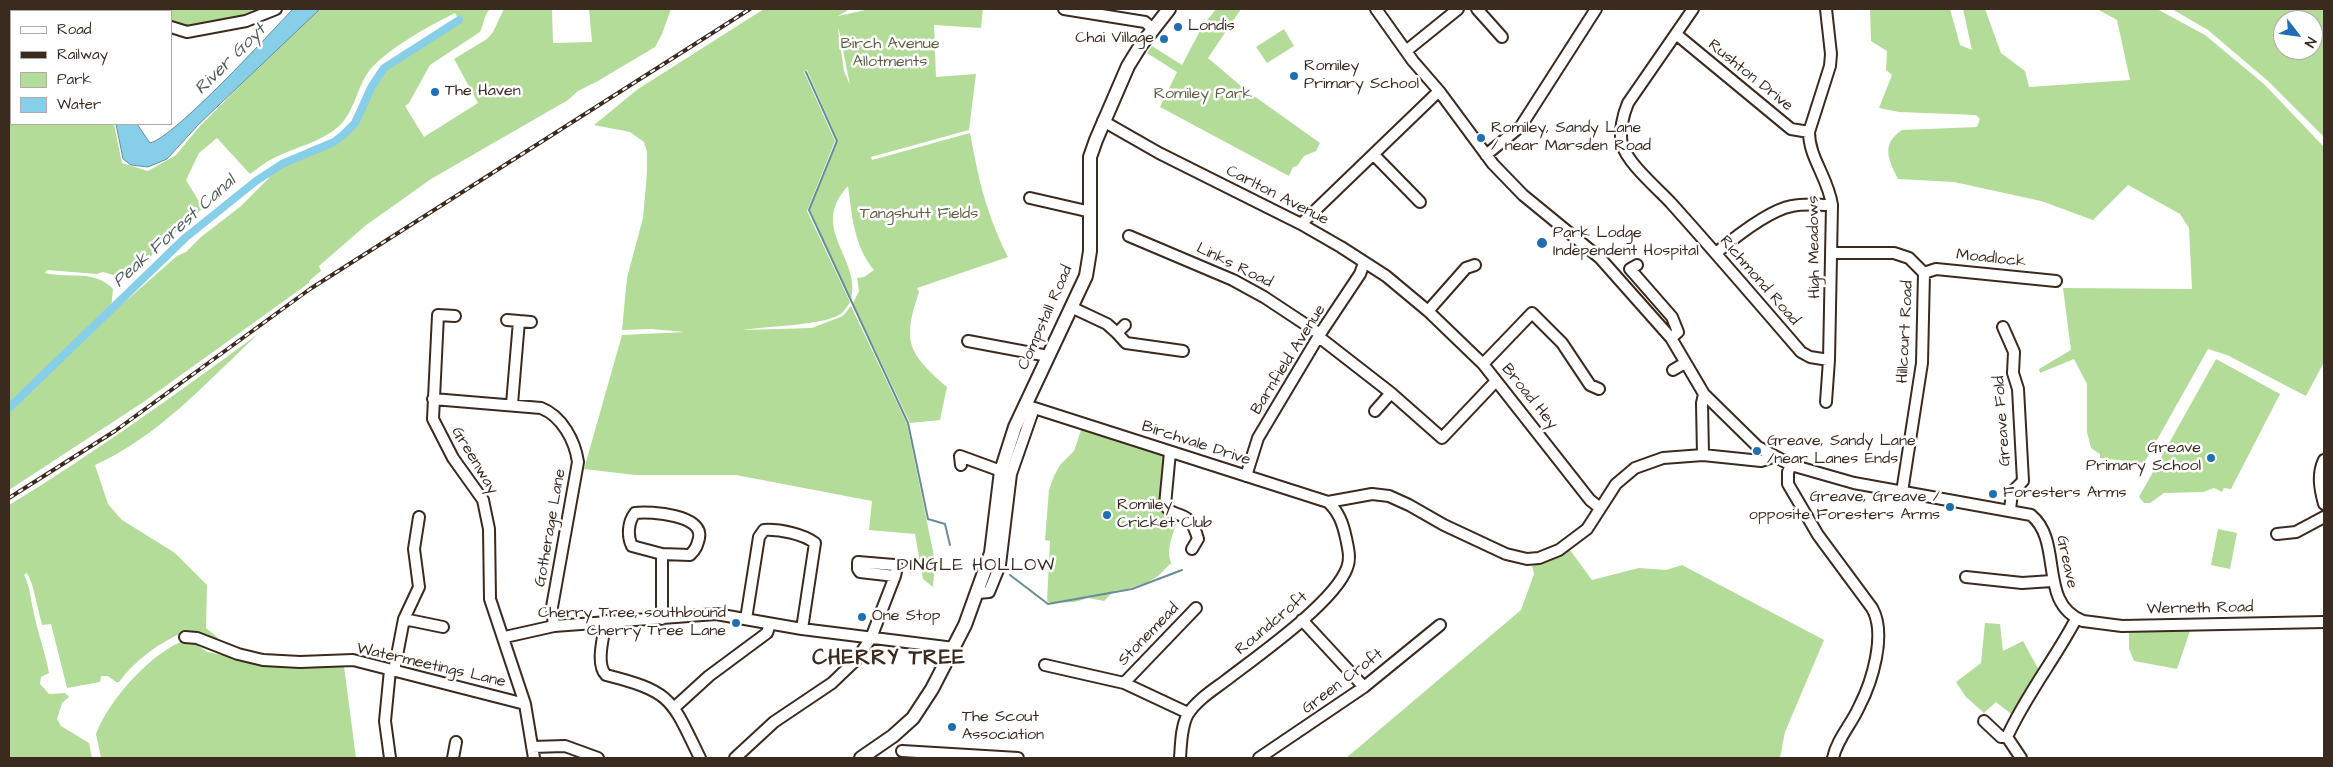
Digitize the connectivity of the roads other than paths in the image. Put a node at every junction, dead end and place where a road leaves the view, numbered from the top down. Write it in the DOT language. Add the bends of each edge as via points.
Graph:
graph roads {
  1 [pos="276,9"];
  2 [pos="1064,9"];
  3 [pos="1168,9"];
  4 [pos="1376,9"];
  5 [pos="1458,9"];
  6 [pos="1477,9"];
  7 [pos="1596,9"];
  8 [pos="1693,9"];
  9 [pos="1826,9"];
  10 [pos="172,27"];
  11 [pos="1152,28"];
  12 [pos="1676,34"];
  13 [pos="1502,38"];
  14 [pos="1406,51"];
  15 [pos="1439,91"];
  16 [pos="1103,121"];
  17 [pos="1809,132"];
  18 [pos="1374,155"];
  19 [pos="1486,155"];
  20 [pos="1030,198"];
  21 [pos="1420,202"];
  22 [pos="1832,205"];
  23 [pos="1090,212"];
  24 [pos="1301,224"];
  25 [pos="1129,236"];
  26 [pos="1716,253"];
  27 [pos="1832,254"];
  28 [pos="1364,263"];
  29 [pos="1475,265"];
  30 [pos="1637,265"];
  31 [pos="1924,273"];
  32 [pos="2056,281"];
  33 [pos="1073,308"];
  34 [pos="1428,311"];
  35 [pos="455,316"];
  36 [pos="507,320"];
  37 [pos="519,321"];
  38 [pos="532,322"];
  39 [pos="1125,325"];
  40 [pos="2003,327"];
  41 [pos="1117,332"];
  42 [pos="1668,334"];
  43 [pos="1320,336"];
  44 [pos="968,341"];
  45 [pos="1183,351"];
  46 [pos="1048,356"];
  47 [pos="1829,360"];
  48 [pos="1685,363"];
  49 [pos="1484,364"];
  50 [pos="1673,370"];
  51 [pos="1496,381"];
  52 [pos="1598,389"];
  53 [pos="1391,393"];
  54 [pos="433,398"];
  55 [pos="1703,399"];
  56 [pos="1826,402"];
  57 [pos="512,404"];
  58 [pos="1030,406"];
  59 [pos="1375,411"];
  60 [pos="1170,452"];
  61 [pos="1703,455"];
  62 [pos="1773,456"];
  63 [pos="958,458"];
  64 [pos="2324,460"];
  65 [pos="1791,465"];
  66 [pos="1001,470"];
  67 [pos="1246,476"];
  68 [pos="1902,492"];
  69 [pos="1328,502"];
  70 [pos="2324,504"];
  71 [pos="1600,508"];
  72 [pos="2010,510"];
  73 [pos="419,517"];
  74 [pos="2324,517"];
  75 [pos="2277,534"];
  76 [pos="1192,549"];
  77 [pos="662,554"];
  78 [pos="894,576"];
  79 [pos="1966,577"];
  80 [pos="2052,581"];
  81 [pos="978,593"];
  82 [pos="1196,608"];
  83 [pos="404,618"];
  84 [pos="746,618"];
  85 [pos="662,619"];
  86 [pos="2076,619"];
  87 [pos="1302,620"];
  88 [pos="606,621"];
  89 [pos="2324,622"];
  90 [pos="770,624"];
  91 [pos="1440,625"];
  92 [pos="554,626"];
  93 [pos="443,627"];
  94 [pos="802,629"];
  95 [pos="185,636"];
  96 [pos="505,637"];
  97 [pos="871,638"];
  98 [pos="954,648"];
  99 [pos="1045,665"];
  100 [pos="392,670"];
  101 [pos="1124,684"];
  102 [pos="1364,688"];
  103 [pos="525,704"];
  104 [pos="675,707"];
  105 [pos="1188,713"];
  106 [pos="1984,721"];
  107 [pos="893,736"];
  108 [pos="2007,737"];
  109 [pos="456,742"];
  110 [pos="532,747"];
  111 [pos="905,754"];
  112 [pos="390,758"];
  113 [pos="453,758"];
  114 [pos="534,758"];
  115 [pos="598,758"];
  116 [pos="700,758"];
  117 [pos="734,758"];
  118 [pos="861,758"];
  119 [pos="1018,758"];
  120 [pos="1180,758"];
  121 [pos="1259,758"];
  122 [pos="1833,758"];
  123 [pos="2021,758"];
  1 -- 10 [label="street" via="246,21 187,32"];
  2 -- 11 [label="street" via="1146,22"];
  3 -- 11 [label="main road, Compstall Road"];
  4 -- 14 [label="street, Greave"];
  5 -- 14 [label="street"];
  6 -- 13 [label="street"];
  7 -- 19 [label="street" via="1521,126"];
  8 -- 12 [label="street, Richmond Road"];
  9 -- 17 [label="street" via="1832,54"];
  11 -- 16 [label="main road, Compstall Road" via="1128,66"];
  12 -- 17 [label="street, Rushton Drive" via="1791,129"];
  12 -- 26 [label="street, Richmond Road" via="1628,103 1624,112 1622,144 1636,166"];
  14 -- 15 [label="street, Greave"];
  15 -- 18 [label="street"];
  15 -- 19 [label="street, Greave"];
  16 -- 23 [label="main road, Compstall Road" via="1090,157"];
  16 -- 24 [label="street, Carlton Avenue" via="1159,153"];
  17 -- 22 [label="street, High Meadows" via="1809,143 1830,189"];
  18 -- 21 [label="street"];
  18 -- 24 [label="street"];
  19 -- 42 [label="street, Greave" via="1523,195 1600,258"];
  20 -- 23 [label="street"];
  22 -- 26 [label="street" via="1786,207 1743,232"];
  22 -- 27 [label="street, High Meadows"];
  23 -- 33 [label="main road, Compstall Road" via="1086,276"];
  24 -- 28 [label="street, Carlton Avenue"];
  25 -- 43 [label="street, Links Road" via="1233,280"];
  26 -- 47 [label="street, Richmond Road" via="1801,352"];
  27 -- 31 [label="street, Hillcourt Road" via="1894,253 1909,258"];
  27 -- 47 [label="street, High Meadows"];
  28 -- 34 [label="street, Carlton Avenue" via="1386,276"];
  28 -- 43 [label="street, Barnfield Avenue"];
  29 -- 34 [label="street" via="1466,268"];
  30 -- 42 [label="street" via="1630,269 1672,317 1678,332"];
  31 -- 32 [label="street, Moadlock" via="1936,269"];
  31 -- 68 [label="street, Hillcourt Road" via="1922,363"];
  33 -- 41 [label="street"];
  33 -- 46 [label="main road, Compstall Road"];
  34 -- 49 [label="street, Broad Hey"];
  35 -- 54 [label="street, Greenway" via="438,315"];
  36 -- 37 [label="street"];
  37 -- 38 [label="street"];
  37 -- 57 [label="street"];
  39 -- 41 [label="street"];
  40 -- 72 [label="street, Greave Fold" via="2014,352 2013,373 2018,389 2022,453 2023,481 2012,492"];
  41 -- 45 [label="street" via="1126,343"];
  42 -- 48 [label="street, Greave"];
  43 -- 53 [label="street, Links Road"];
  43 -- 67 [label="street, Barnfield Avenue" via="1258,438"];
  44 -- 46 [label="street"];
  46 -- 58 [label="main road, Compstall Road"];
  47 -- 56 [label="street, High Meadows"];
  48 -- 50 [label="street"];
  48 -- 55 [label="street, Greave"];
  49 -- 51 [label="street, Broad Hey"];
  49 -- 52 [label="street" via="1529,310 1562,343 1590,385"];
  51 -- 53 [label="street, Links Road" via="1442,438"];
  51 -- 71 [label="street, Broad Hey" via="1590,500"];
  53 -- 59 [label="street"];
  54 -- 57 [label="street, Gotherage Lane"];
  54 -- 96 [label="street, Greenway" via="432,419 453,458 483,500 489,529 490,599"];
  55 -- 61 [label="street"];
  55 -- 62 [label="street, Greave"];
  57 -- 92 [label="street, Gotherage Lane" via="548,410 576,448 577,471 552,607"];
  58 -- 60 [label="street, Birchvale Drive"];
  58 -- 66 [label="main road, Compstall Road"];
  58 -- 81 [label="street, Compstall Road" via="1010,474 1000,565 989,592"];
  60 -- 67 [label="street, Birchvale Drive"];
  60 -- 76 [label="street" via="1165,505 1194,525 1198,539"];
  61 -- 62 [label="street" via="1761,461"];
  61 -- 71 [label="street" via="1662,458 1635,468 1616,484"];
  62 -- 65 [label="street, Greave"];
  63 -- 66 [label="street"];
  64 -- 70 [label="street" via="2320,491"];
  65 -- 68 [label="street, Greave" via="1854,483"];
  65 -- 122 [label="street" via="1788,484 1818,535 1878,618 1878,648 1871,675 1860,706"];
  66 -- 81 [label="main road, Compstall Road" via="991,552"];
  67 -- 69 [label="street, Birchvale Drive"];
  68 -- 72 [label="street, Greave"];
  69 -- 71 [label="street, Birchvale Drive" via="1372,494 1389,496 1506,554 1527,559 1539,558 1573,541 1587,529"];
  69 -- 87 [label="street, Roundcroft" via="1336,510 1344,530 1349,552 1348,566 1333,592"];
  72 -- 80 [label="street, Greave" via="2031,515 2043,528 2050,551"];
  73 -- 83 [label="street" via="414,549 418,587"];
  74 -- 75 [label="street" via="2296,532"];
  77 -- 77 [label="street" via="632,546 628,539 635,513 690,520 697,525 700,533 696,549 690,555"];
  77 -- 85 [label="street"];
  78 -- 97 [label="street"];
  79 -- 80 [label="street"];
  80 -- 86 [label="street, Greave" via="2061,602"];
  81 -- 98 [label="main road, Compstall Road"];
  82 -- 101 [label="street, Stonemead"];
  83 -- 93 [label="street"];
  83 -- 100 [label="street"];
  84 -- 85 [label="street" via="716,614"];
  84 -- 90 [label="street"];
  84 -- 94 [label="street" via="759,537 764,530 772,530 808,538 815,543"];
  85 -- 88 [label="street"];
  86 -- 89 [label="street, Werneth Road" via="2122,626"];
  86 -- 108 [label="street"];
  87 -- 102 [label="street"];
  87 -- 105 [label="street, Roundcroft"];
  88 -- 92 [label="street"];
  88 -- 104 [label="street" via="601,662 603,672 645,686 667,698"];
  90 -- 94 [label="street"];
  90 -- 104 [label="street" via="766,633 709,676"];
  91 -- 102 [label="street, Green Croft"];
  92 -- 96 [label="street"];
  94 -- 97 [label="street"];
  95 -- 100 [label="street, Watermeetings Lane" via="263,660 353,660"];
  96 -- 103 [label="street, Greenway"];
  97 -- 98 [label="street"];
  97 -- 117 [label="street" via="846,671 774,722"];
  98 -- 107 [label="main road, Compstall Road" via="925,702"];
  99 -- 101 [label="street"];
  100 -- 103 [label="street, Watermeetings Lane"];
  100 -- 112 [label="street" via="385,721"];
  101 -- 105 [label="street"];
  102 -- 121 [label="street, Green Croft"];
  103 -- 110 [label="street, Greenway"];
  104 -- 116 [label="street"];
  105 -- 120 [label="street"];
  106 -- 108 [label="street" via="2001,736"];
  107 -- 111 [label="street"];
  107 -- 118 [label="main road, Compstall Road"];
  108 -- 123 [label="street"];
  109 -- 113 [label="street"];
  110 -- 114 [label="street, Greenway"];
  110 -- 115 [label="street" via="565,746"];
  111 -- 119 [label="street"];
}
